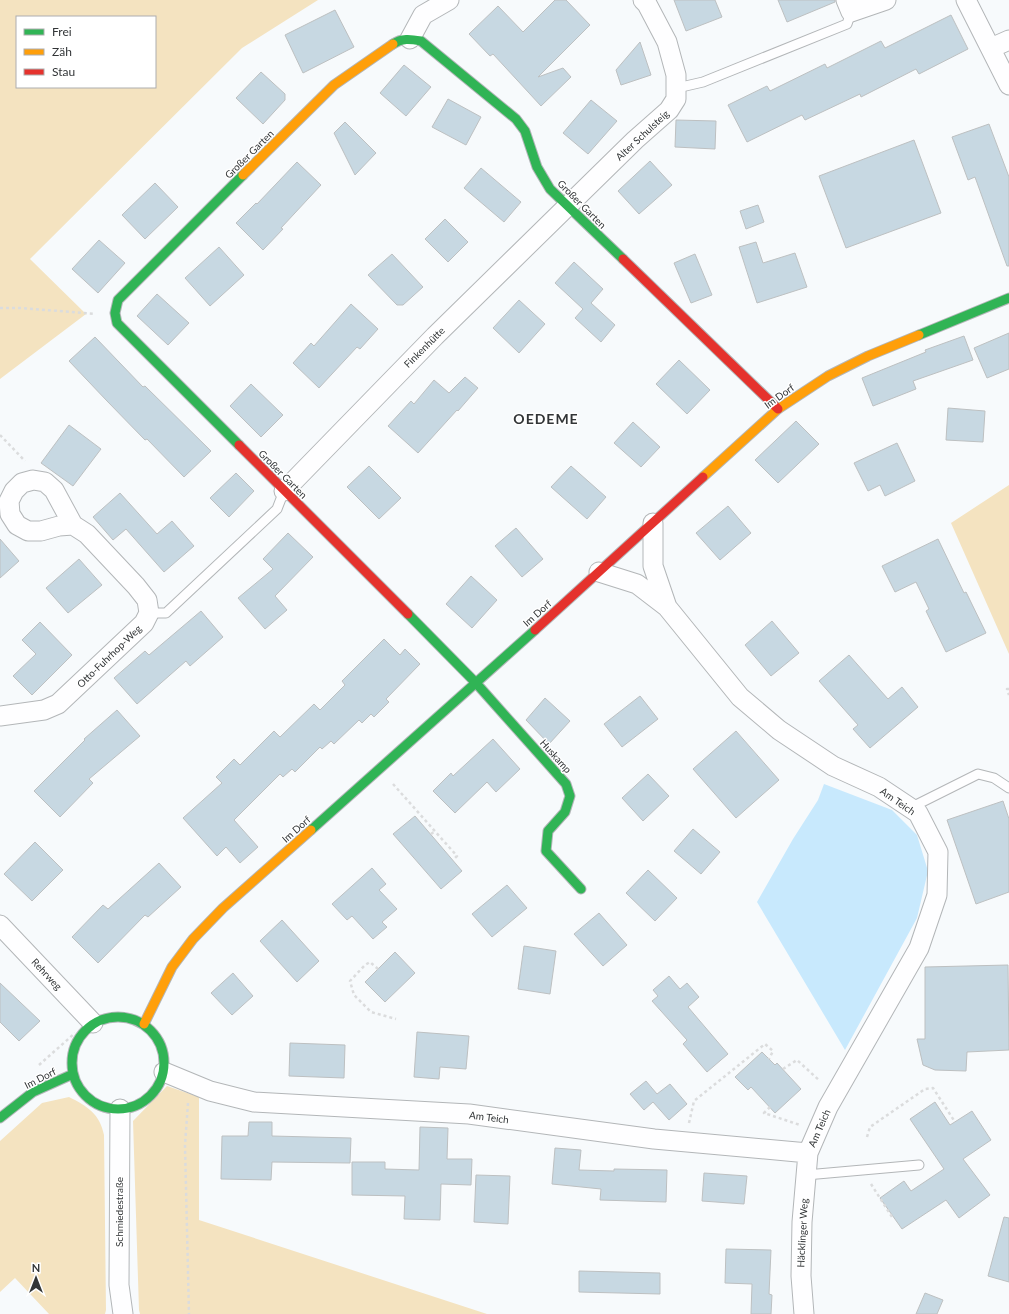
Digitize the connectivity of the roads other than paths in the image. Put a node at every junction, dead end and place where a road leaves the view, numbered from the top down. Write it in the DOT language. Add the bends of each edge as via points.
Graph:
graph roads {
  1 [pos="449,0"];
  2 [pos="886,0"];
  3 [pos="966,0"];
  4 [pos="646,1"];
  5 [pos="849,6"];
  6 [pos="410,39"];
  7 [pos="1009,40"];
  8 [pos="991,48"];
  9 [pos="1009,85"];
  10 [pos="677,88"];
  11 [pos="568,207"];
  12 [pos="1009,298"];
  13 [pos="778,408"];
  14 [pos="284,491"];
  15 [pos="653,523"];
  16 [pos="74,525"];
  17 [pos="598,572"];
  18 [pos="667,607"];
  19 [pos="149,613"];
  20 [pos="476,683"];
  21 [pos="0,716"];
  22 [pos="1009,788"];
  23 [pos="910,808"];
  24 [pos="581,889"];
  25 [pos="0,925"];
  26 [pos="93,1023"];
  27 [pos="144,1024"];
  28 [pos="164,1072"];
  29 [pos="73,1074"];
  30 [pos="120,1109"];
  31 [pos="0,1118"];
  32 [pos="808,1153"];
  33 [pos="919,1164"];
  34 [pos="806,1175"];
  35 [pos="123,1314"];
  36 [pos="804,1314"];
  1 -- 6 [label="street" via="423,16"];
  2 -- 5 [label="street"];
  3 -- 8 [label="street"];
  4 -- 10 [label="street, Alter Schulsteig" via="667,42"];
  5 -- 10 [label="lane" via="847,24 703,82"];
  6 -- 11 [label="street, Großer Garten" via="421,42 516,119 525,131 537,167 550,189"];
  6 -- 14 [label="street, Großer Garten" via="399,40 334,85 118,300 115,313 117,323"];
  7 -- 8 [label="street"];
  8 -- 9 [label="street"];
  10 -- 11 [label="street, Alter Schulsteig" via="676,99 669,110"];
  11 -- 13 [label="street, Großer Garten"];
  11 -- 14 [label="street, Finkenhütte" via="435,336"];
  12 -- 13 [label="street, Im Dorf" via="868,356 828,376"];
  13 -- 15 [label="street, Im Dorf"];
  14 -- 19 [label="lane" via="277,510 166,613"];
  14 -- 20 [label="street, Großer Garten"];
  15 -- 17 [label="street, Im Dorf"];
  15 -- 18 [label="street, Am Teich" via="653,566"];
  16 -- 16 [label="street" via="28,531 17,525 10,514 9,501 22,483 33,480 44,482 54,490"];
  16 -- 19 [label="street" via="87,534 136,586 147,600"];
  17 -- 18 [label="street, Am Teich" via="637,584"];
  17 -- 20 [label="street, Im Dorf"];
  18 -- 23 [label="street, Am Teich" via="740,697 779,730 833,766 879,787"];
  19 -- 21 [label="street, Otto-Fuhrhop-Weg" via="144,623 58,704 44,710"];
  20 -- 24 [label="street, Huskamp" via="566,784 569,802 565,812 548,831 546,851"];
  20 -- 27 [label="street, Im Dorf" via="223,908 172,967"];
  22 -- 23 [label="lane" via="994,778 978,774"];
  23 -- 32 [label="street, Am Teich" via="918,813 938,852 937,895 920,948 828,1107"];
  25 -- 26 [label="street, Rehrweg"];
  26 -- 27 [label="street, Im Dorf" via="119,1016 132,1018"];
  26 -- 29 [label="street, Im Dorf" via="79,1037 71,1054"];
  27 -- 28 [label="street, Im Dorf" via="157,1037 164,1053"];
  28 -- 30 [label="street, Im Dorf" via="158,1086 148,1098 135,1106"];
  28 -- 32 [label="street, Am Teich" via="210,1091 254,1102 469,1114 654,1139"];
  29 -- 30 [label="street, Im Dorf" via="79,1089 90,1100 104,1107"];
  29 -- 31 [label="street, Im Dorf" via="33,1092"];
  30 -- 35 [label="street, Schmiedestraße" via="119,1285"];
  32 -- 34 [label="street, Häcklinger Weg"];
  33 -- 34 [label="lane"];
  34 -- 36 [label="street, Häcklinger Weg" via="800,1276"];
}
